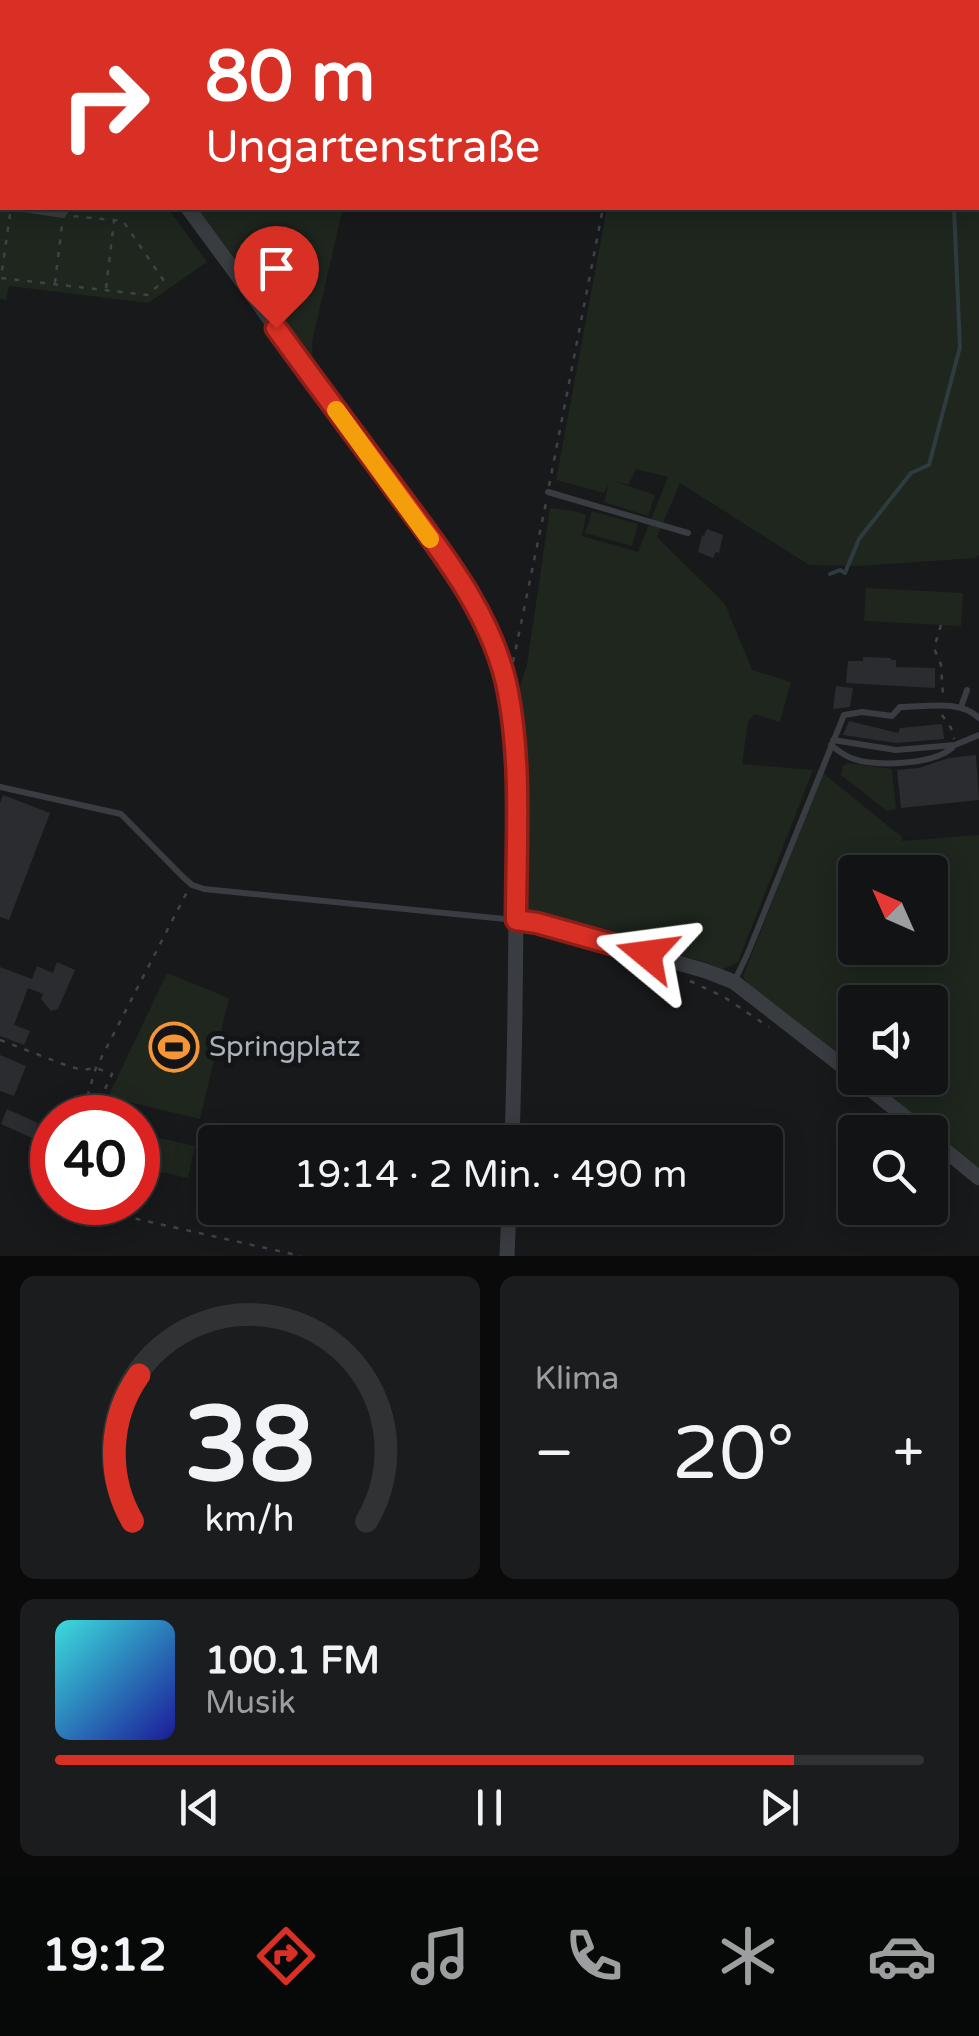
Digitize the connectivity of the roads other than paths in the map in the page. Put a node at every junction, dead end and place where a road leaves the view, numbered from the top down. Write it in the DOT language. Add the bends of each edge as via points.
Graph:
graph roads {
  1 [pos="189,210"];
  2 [pos="548,492"];
  3 [pos="688,532"];
  4 [pos="967,690"];
  5 [pos="961,707"];
  6 [pos="979,718"];
  7 [pos="979,734"];
  8 [pos="832,743"];
  9 [pos="955,745"];
  10 [pos="0,787"];
  11 [pos="516,920"];
  12 [pos="734,982"];
  13 [pos="838,1063"];
  14 [pos="878,1095"];
  15 [pos="903,1115"];
  16 [pos="512,1125"];
  17 [pos="948,1153"];
  18 [pos="979,1178"];
  19 [pos="508,1225"];
  20 [pos="506,1256"];
  1 -- 11 [label="street" via="481,617 501,663 514,739"];
  2 -- 3 [label="lane"];
  4 -- 5 [label="lane"];
  5 -- 6 [label="lane"];
  5 -- 8 [label="lane" via="844,715"];
  7 -- 9 [label="lane"];
  8 -- 9 [label="lane" via="896,750"];
  8 -- 9 [label="lane" via="856,760 891,763 940,756"];
  8 -- 12 [label="lane"];
  10 -- 11 [label="lane" via="122,814 192,885 204,889"];
  11 -- 12 [label="street"];
  11 -- 16 [label="street"];
  12 -- 13 [label="street"];
  14 -- 15 [label="street"];
  17 -- 18 [label="street"];
  19 -- 20 [label="street"];
}
